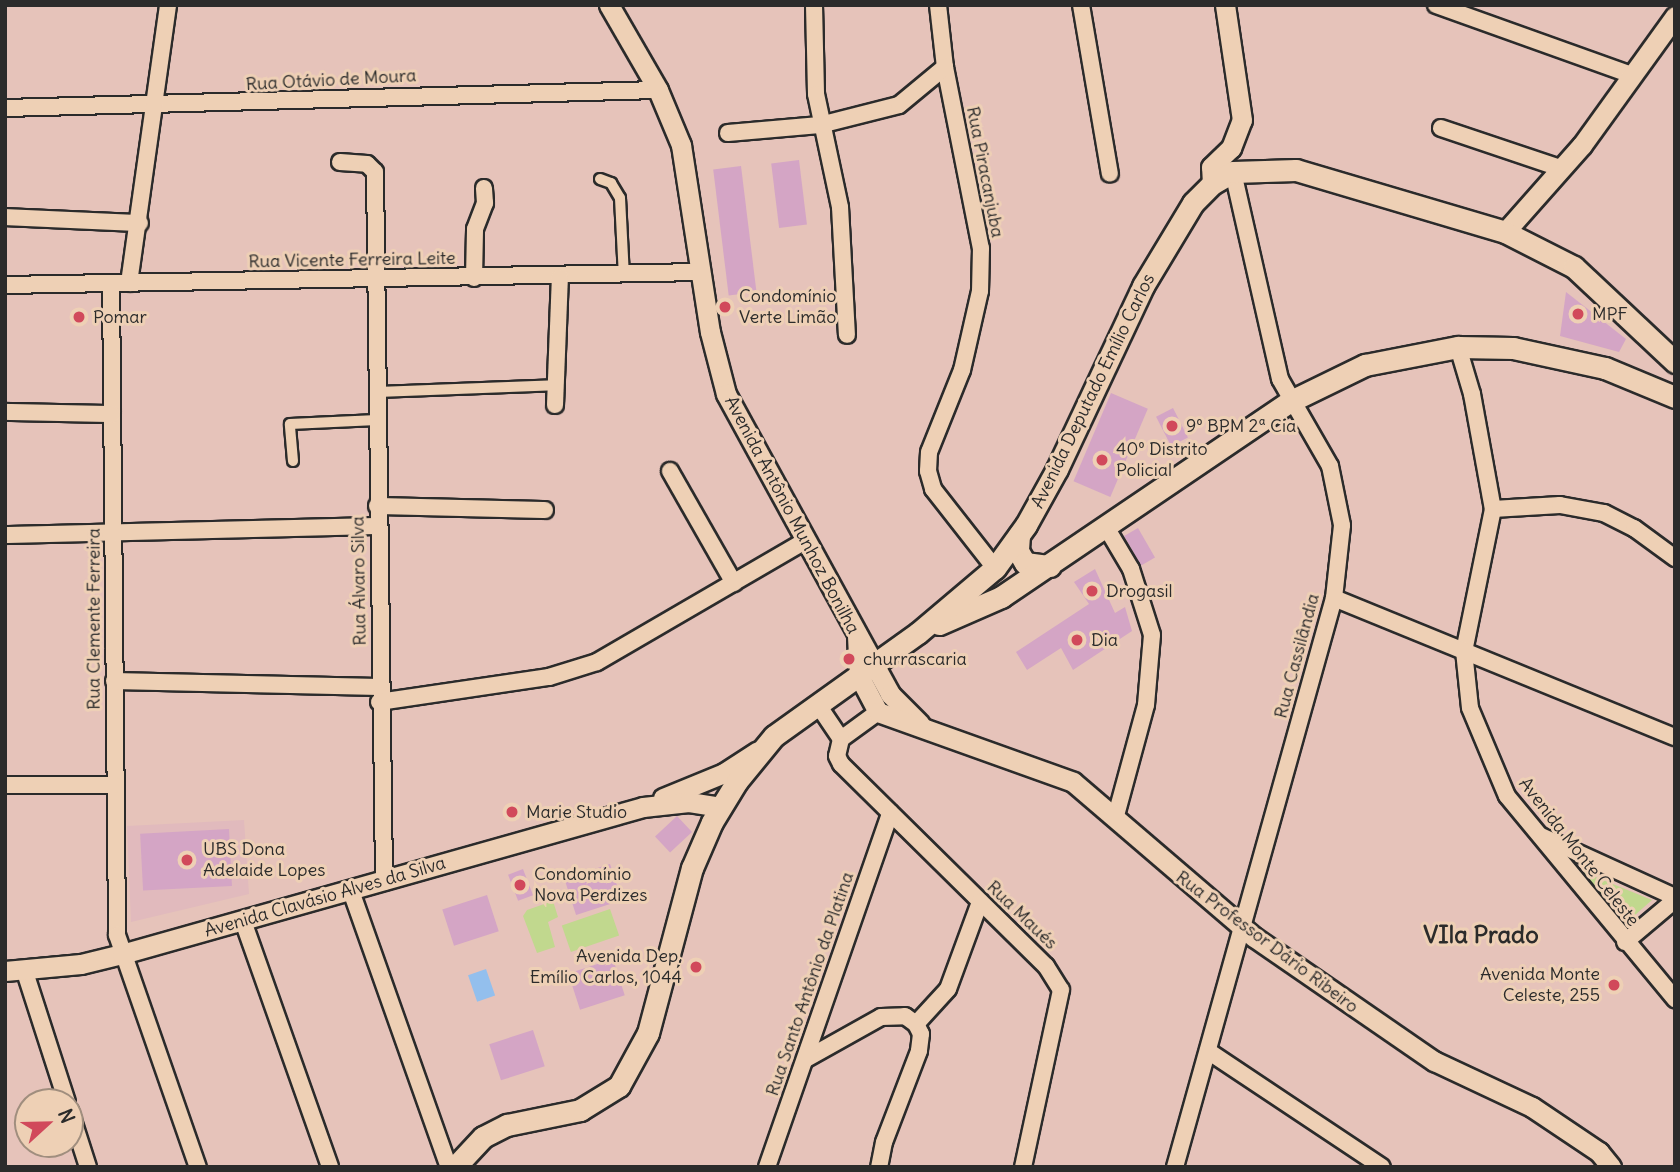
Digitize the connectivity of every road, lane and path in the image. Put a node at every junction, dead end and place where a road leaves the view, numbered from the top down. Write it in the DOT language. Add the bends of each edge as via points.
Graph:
graph roads {
  1 [pos="168,5"];
  2 [pos="609,5"];
  3 [pos="814,5"];
  4 [pos="938,5"];
  5 [pos="1081,5"];
  6 [pos="1226,5"];
  7 [pos="1436,5"];
  8 [pos="1675,16"];
  9 [pos="945,67"];
  10 [pos="1632,75"];
  11 [pos="658,90"];
  12 [pos="154,107"];
  13 [pos="5,108"];
  14 [pos="820,125"];
  15 [pos="1441,128"];
  16 [pos="728,133"];
  17 [pos="341,162"];
  18 [pos="1560,168"];
  19 [pos="1233,172"];
  20 [pos="1110,174"];
  21 [pos="600,179"];
  22 [pos="1212,184"];
  23 [pos="484,188"];
  24 [pos="6,217"];
  25 [pos="140,223"];
  26 [pos="1505,232"];
  27 [pos="700,272"];
  28 [pos="624,276"];
  29 [pos="560,277"];
  30 [pos="474,278"];
  31 [pos="373,279"];
  32 [pos="111,283"];
  33 [pos="129,283"];
  34 [pos="5,285"];
  35 [pos="847,335"];
  36 [pos="1458,347"];
  37 [pos="1673,361"];
  38 [pos="556,385"];
  39 [pos="376,393"];
  40 [pos="1665,393"];
  41 [pos="1289,402"];
  42 [pos="555,405"];
  43 [pos="7,412"];
  44 [pos="112,414"];
  45 [pos="376,420"];
  46 [pos="293,461"];
  47 [pos="670,471"];
  48 [pos="377,506"];
  49 [pos="1493,509"];
  50 [pos="545,510"];
  51 [pos="377,526"];
  52 [pos="1106,527"];
  53 [pos="5,535"];
  54 [pos="113,535"];
  55 [pos="1019,535"];
  56 [pos="805,541"];
  57 [pos="1675,558"];
  58 [pos="1050,566"];
  59 [pos="995,568"];
  60 [pos="734,583"];
  61 [pos="1334,598"];
  62 [pos="918,633"];
  63 [pos="1464,651"];
  64 [pos="867,671"];
  65 [pos="114,681"];
  66 [pos="379,695"];
  67 [pos="818,705"];
  68 [pos="878,712"];
  69 [pos="921,725"];
  70 [pos="1675,737"];
  71 [pos="841,739"];
  72 [pos="758,751"];
  73 [pos="5,785"];
  74 [pos="114,785"];
  75 [pos="643,807"];
  76 [pos="721,807"];
  77 [pos="890,813"];
  78 [pos="1115,819"];
  79 [pos="1536,834"];
  80 [pos="384,882"];
  81 [pos="351,891"];
  82 [pos="1675,898"];
  83 [pos="980,902"];
  84 [pos="243,921"];
  85 [pos="1242,926"];
  86 [pos="1625,942"];
  87 [pos="122,954"];
  88 [pos="14,970"];
  89 [pos="1675,999"];
  90 [pos="916,1024"];
  91 [pos="1208,1051"];
  92 [pos="806,1059"];
  93 [pos="61,1088"];
  94 [pos="198,1167"];
  95 [pos="330,1167"];
  96 [pos="449,1167"];
  97 [pos="455,1167"];
  98 [pos="767,1167"];
  99 [pos="879,1167"];
  100 [pos="1023,1167"];
  101 [pos="1175,1167"];
  102 [pos="1382,1167"];
  103 [pos="1612,1167"];
  1 -- 12 [label="street"];
  2 -- 11 [label="street, Avenida Antônio Munhoz Bonilha"];
  3 -- 14 [label="street"];
  4 -- 9 [label="street, Rua Piracanjuba"];
  5 -- 20 [label="street"];
  6 -- 22 [label="street" via="1242,120 1231,148 1211,167"];
  7 -- 10 [label="street"];
  8 -- 10 [label="street"];
  9 -- 14 [label="street" via="900,105"];
  9 -- 59 [label="street, Rua Piracanjuba" via="981,248 980,291 962,370 929,452 928,471 933,489"];
  10 -- 18 [label="street"];
  11 -- 12 [label="street, Rua Otávio de Moura" via="432,94"];
  11 -- 27 [label="street, Avenida Antônio Munhoz Bonilha" via="689,177"];
  12 -- 13 [label="street, Rua Otávio de Moura"];
  12 -- 25 [label="street"];
  14 -- 16 [label="street"];
  14 -- 35 [label="street" via="840,207"];
  15 -- 18 [label="street"];
  17 -- 31 [label="street, Rua Álvaro Silva" via="367,164 375,172"];
  18 -- 26 [label="street"];
  19 -- 22 [label="main road, Avenida Deputado Emílio Carlos"];
  19 -- 26 [label="main road, Avenida Deputado Emílio Carlos" via="1296,170"];
  19 -- 41 [label="street, Rua Cassilândia"];
  21 -- 28 [label="street" via="611,183 620,198"];
  22 -- 55 [label="main road, Avenida Deputado Emílio Carlos" via="1193,203 1143,286 1057,469"];
  23 -- 30 [label="street" via="485,203 474,229"];
  24 -- 25 [label="street"];
  25 -- 33 [label="street"];
  26 -- 37 [label="main road, Avenida Deputado Emílio Carlos" via="1574,267"];
  27 -- 28 [label="street, Rua Vicente Ferreira Leite"];
  27 -- 56 [label="street, Avenida Antônio Munhoz Bonilha" via="726,394"];
  28 -- 29 [label="street, Rua Vicente Ferreira Leite"];
  29 -- 30 [label="street, Rua Vicente Ferreira Leite"];
  29 -- 38 [label="street"];
  30 -- 31 [label="street, Rua Vicente Ferreira Leite"];
  31 -- 33 [label="street, Rua Vicente Ferreira Leite"];
  31 -- 39 [label="street, Rua Álvaro Silva"];
  32 -- 33 [label="street, Rua Vicente Ferreira Leite"];
  32 -- 34 [label="street, Rua Vicente Ferreira Leite"];
  32 -- 44 [label="street, Rua Clemente Ferreira"];
  36 -- 40 [label="main road" via="1544,353 1605,368"];
  36 -- 41 [label="main road" via="1365,365"];
  36 -- 49 [label="street, Avenida Monte Celeste" via="1472,394"];
  37 -- 40 [label="main road"];
  38 -- 39 [label="street"];
  38 -- 42 [label="street"];
  39 -- 45 [label="street, Rua Álvaro Silva"];
  41 -- 52 [label="main road"];
  41 -- 61 [label="street, Rua Cassilândia" via="1318,440 1339,497 1342,525"];
  43 -- 44 [label="street"];
  44 -- 54 [label="street, Rua Clemente Ferreira"];
  45 -- 46 [label="street" via="290,424"];
  45 -- 48 [label="street, Rua Álvaro Silva"];
  47 -- 60 [label="street"];
  48 -- 50 [label="street"];
  48 -- 51 [label="street, Rua Álvaro Silva"];
  49 -- 57 [label="street" via="1560,505 1604,513"];
  49 -- 63 [label="street, Avenida Monte Celeste"];
  51 -- 54 [label="street"];
  51 -- 66 [label="street, Rua Álvaro Silva"];
  52 -- 58 [label="main road"];
  52 -- 78 [label="street" via="1131,569 1152,635 1146,705"];
  53 -- 54 [label="street"];
  54 -- 65 [label="street, Rua Clemente Ferreira"];
  55 -- 58 [label="main road" via="1018,551 1025,563"];
  55 -- 59 [label="main road, Avenida Deputado Emílio Carlos"];
  56 -- 60 [label="street"];
  56 -- 64 [label="street, Avenida Antônio Munhoz Bonilha" via="857,636"];
  58 -- 62 [label="main road" via="1001,597"];
  59 -- 62 [label="main road, Avenida Deputado Emílio Carlos"];
  60 -- 66 [label="street" via="597,662 549,677"];
  61 -- 63 [label="street"];
  61 -- 85 [label="street, Rua Cassilândia"];
  62 -- 64 [label="main road, Avenida Deputado Emílio Carlos"];
  63 -- 70 [label="street"];
  63 -- 79 [label="street, Avenida Monte Celeste" via="1463,681 1486,753 1507,796"];
  64 -- 67 [label="main road, Avenida Deputado Emílio Carlos"];
  64 -- 68 [label="street"];
  64 -- 69 [label="street, Rua Professor Dário Ribeiro"];
  65 -- 66 [label="street"];
  65 -- 74 [label="street, Rua Clemente Ferreira"];
  66 -- 80 [label="street, Rua Álvaro Silva"];
  67 -- 71 [label="street, Rua Maués"];
  67 -- 72 [label="main road, Avenida Deputado Emílio Carlos"];
  68 -- 69 [label="street, Rua Professor Dário Ribeiro"];
  68 -- 71 [label="street"];
  69 -- 78 [label="street, Rua Professor Dário Ribeiro" via="1073,782"];
  71 -- 77 [label="street, Rua Maués" via="836,755 841,764"];
  72 -- 75 [label="street, Avenida Clavásio Alves da Silva" via="724,773"];
  72 -- 76 [label="main road, Avenida Deputado Emílio Carlos"];
  73 -- 74 [label="street"];
  74 -- 87 [label="street, Rua Clemente Ferreira" via="116,912"];
  75 -- 76 [label="street, Avenida Clavásio Alves da Silva" via="689,802"];
  75 -- 80 [label="street, Avenida Clavásio Alves da Silva"];
  76 -- 97 [label="main road, Avenida Deputado Emílio Carlos" via="692,868 648,1032 619,1086 580,1110 507,1125 483,1137"];
  77 -- 83 [label="street, Rua Maués"];
  77 -- 92 [label="street, Rua Santo Antônio da Platina"];
  78 -- 85 [label="street, Rua Professor Dário Ribeiro"];
  79 -- 82 [label="street"];
  79 -- 86 [label="street, Avenida Monte Celeste"];
  80 -- 81 [label="street, Avenida Clavásio Alves da Silva"];
  81 -- 84 [label="street, Avenida Clavásio Alves da Silva"];
  81 -- 96 [label="street"];
  82 -- 86 [label="street"];
  83 -- 90 [label="street" via="948,989"];
  83 -- 100 [label="street, Rua Maués" via="1053,973 1060,990"];
  84 -- 87 [label="street, Avenida Clavásio Alves da Silva"];
  84 -- 95 [label="street"];
  85 -- 91 [label="street, Rua Cassilândia"];
  85 -- 103 [label="street, Rua Professor Dário Ribeiro" via="1434,1061 1532,1107 1599,1152"];
  86 -- 89 [label="street, Avenida Monte Celeste"];
  87 -- 88 [label="street, Avenida Clavásio Alves da Silva" via="81,964"];
  87 -- 94 [label="street, Rua Clemente Ferreira"];
  88 -- 93 [label="street"];
  90 -- 92 [label="street" via="905,1016 881,1017"];
  90 -- 99 [label="street" via="921,1034 919,1051"];
  91 -- 101 [label="street, Rua Cassilândia"];
  91 -- 102 [label="street"];
  92 -- 98 [label="street, Rua Santo Antônio da Platina"];
}
